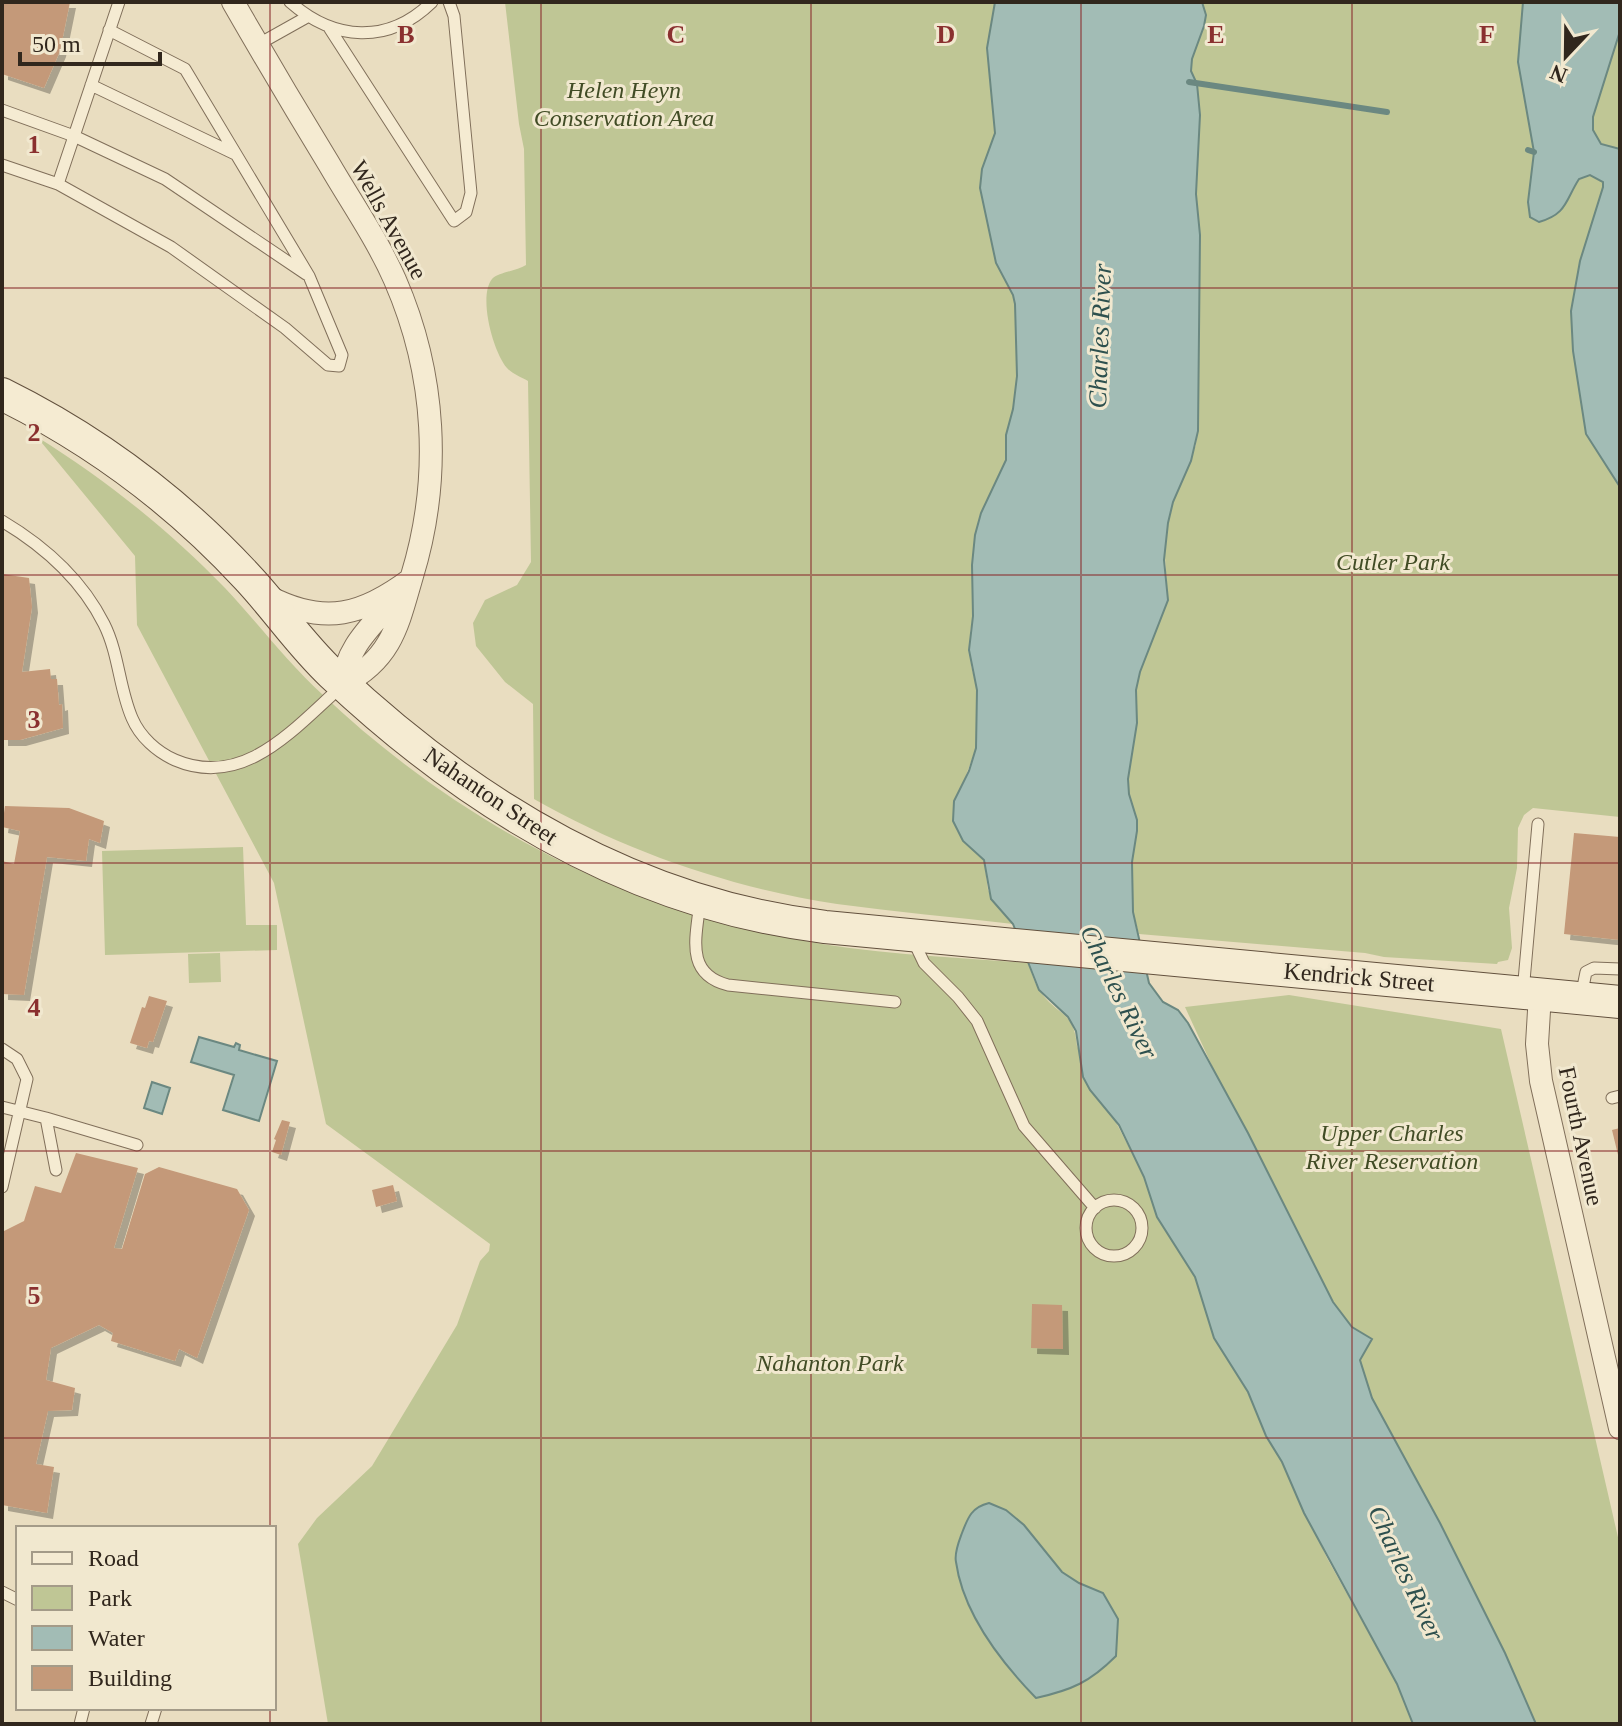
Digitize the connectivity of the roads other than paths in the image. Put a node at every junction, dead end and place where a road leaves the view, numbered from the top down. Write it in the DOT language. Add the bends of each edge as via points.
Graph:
graph roads {
  1 [pos="119,2"];
  2 [pos="233,2"];
  3 [pos="290,2"];
  4 [pos="432,2"];
  5 [pos="449,2"];
  6 [pos="307,17"];
  7 [pos="330,29"];
  8 [pos="109,30"];
  9 [pos="257,45"];
  10 [pos="91,85"];
  11 [pos="2,110"];
  12 [pos="74,136"];
  13 [pos="236,155"];
  14 [pos="2,165"];
  15 [pos="58,184"];
  16 [pos="309,276"];
  17 [pos="2,394"];
  18 [pos="2,521"];
  19 [pos="411,579"];
  20 [pos="261,592"];
  21 [pos="343,684"];
  22 [pos="1538,824"];
  23 [pos="700,902"];
  24 [pos="912,936"];
  25 [pos="1098,952"];
  26 [pos="1620,969"];
  27 [pos="1532,993"];
  28 [pos="1580,998"];
  29 [pos="895,1002"];
  30 [pos="1620,1002"];
  31 [pos="2,1049"];
  32 [pos="2,1107"];
  33 [pos="19,1110"];
  34 [pos="46,1118"];
  35 [pos="137,1145"];
  36 [pos="4,1167"];
  37 [pos="56,1170"];
  38 [pos="2,1187"];
  39 [pos="1095,1208"];
  40 [pos="1620,1428"];
  1 -- 8 [label="lane"];
  2 -- 9 [label="street, Wells Avenue"];
  3 -- 6 [label="lane"];
  4 -- 7 [label="lane" via="409,21 385,30"];
  5 -- 7 [label="lane" via="471,193 466,212 454,221"];
  6 -- 7 [label="lane"];
  6 -- 9 [label="lane"];
  8 -- 10 [label="lane"];
  8 -- 13 [label="lane" via="185,69"];
  9 -- 19 [label="street, Wells Avenue" via="383,256 416,339 428,397 431,463 425,530"];
  10 -- 12 [label="lane"];
  10 -- 13 [label="lane"];
  11 -- 12 [label="lane"];
  12 -- 15 [label="lane"];
  12 -- 16 [label="lane" via="165,179"];
  13 -- 16 [label="lane"];
  14 -- 15 [label="lane"];
  15 -- 16 [label="lane" via="171,247 328,365 339,366 342,355"];
  17 -- 20 [label="main road, Nahanton Street" via="80,437 141,480"];
  18 -- 21 [label="lane" via="41,548 84,592 108,633 132,718 146,740 167,756 213,767 245,762 275,745"];
  19 -- 20 [label="street" via="370,606 334,614 293,607"];
  19 -- 21 [label="street, Wells Avenue" via="350,652"];
  20 -- 21 [label="main road, Nahanton Street"];
  21 -- 23 [label="main road, Nahanton Street" via="430,757 530,825 609,868"];
  22 -- 27 [label="lane"];
  23 -- 24 [label="main road, Nahanton Street" via="800,924"];
  23 -- 29 [label="lane" via="698,960 714,981"];
  24 -- 25 [label="main road, Nahanton Street"];
  24 -- 39 [label="lane" via="924,963 977,1021 1024,1126"];
  25 -- 27 [label="main road, Kendrick Street"];
  26 -- 28 [label="lane" via="1586,972"];
  27 -- 28 [label="main road, Kendrick Street"];
  27 -- 40 [label="street, Fourth Avenue" via="1538,1070"];
  28 -- 30 [label="main road, Kendrick Street"];
  31 -- 33 [label="lane" via="17,1059 27,1079"];
  32 -- 33 [label="lane"];
  33 -- 34 [label="lane"];
  33 -- 36 [label="lane"];
  34 -- 35 [label="lane"];
  34 -- 37 [label="lane"];
  36 -- 38 [label="lane"];
  39 -- 39 [label="lane" via="1120,1200 1135,1209 1143,1225 1134,1249 1113,1256 1096,1250 1086,1225"];
}
